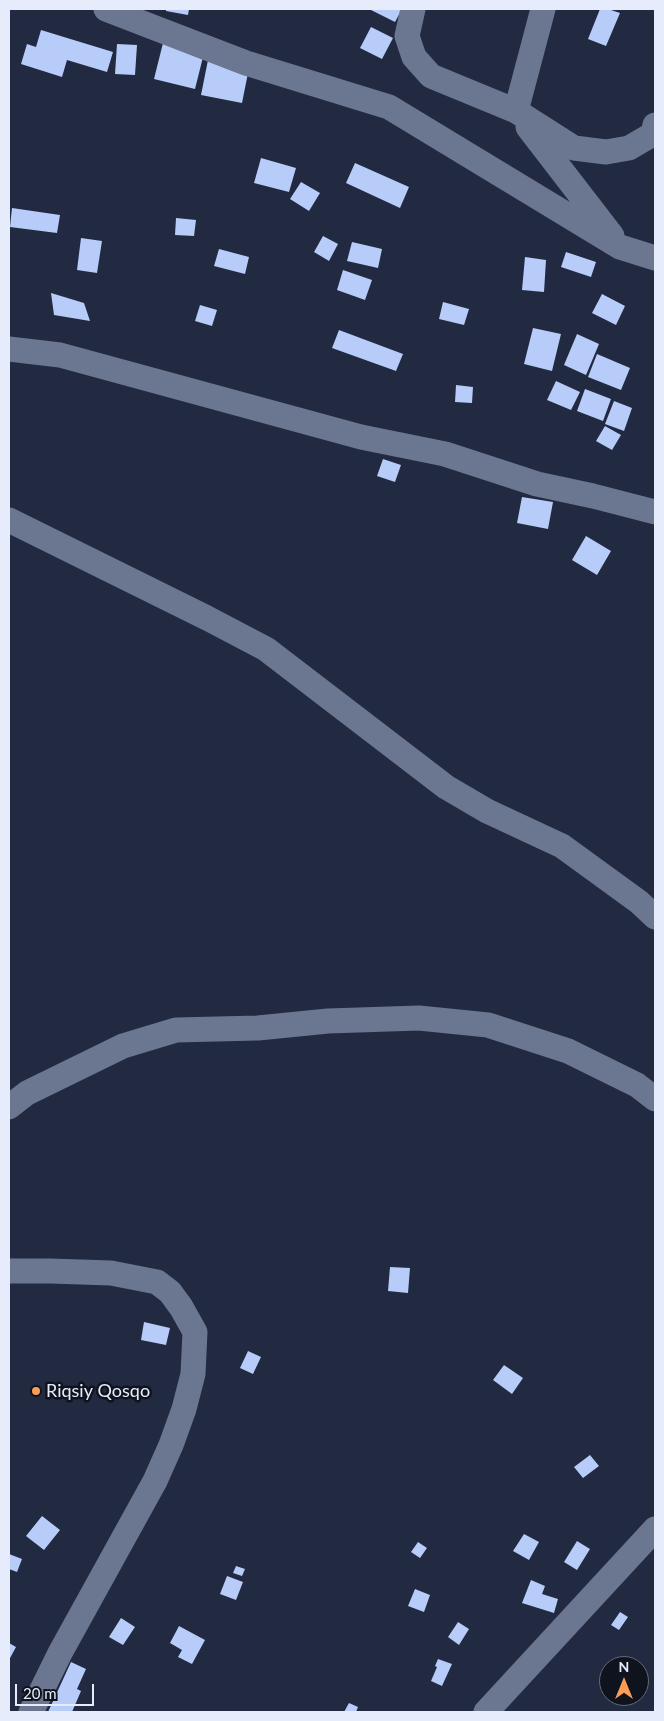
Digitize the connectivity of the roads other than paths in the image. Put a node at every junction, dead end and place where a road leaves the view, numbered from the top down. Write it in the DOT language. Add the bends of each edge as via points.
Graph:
graph roads {
  1 [pos="106,9"];
  2 [pos="413,9"];
  3 [pos="543,9"];
  4 [pos="516,111"];
  5 [pos="655,125"];
  6 [pos="620,247"];
  7 [pos="655,258"];
  8 [pos="9,349"];
  9 [pos="655,512"];
  10 [pos="9,520"];
  11 [pos="655,917"];
  12 [pos="655,1099"];
  13 [pos="9,1107"];
  14 [pos="9,1271"];
  15 [pos="655,1529"];
  16 [pos="31,1712"];
  17 [pos="486,1712"];
  1 -- 6 [label="street" via="246,63 389,107"];
  2 -- 4 [label="street" via="407,36 414,57 431,76"];
  3 -- 4 [label="street"];
  4 -- 5 [label="street" via="574,148 606,152 629,148 653,134"];
  4 -- 6 [label="street"];
  6 -- 7 [label="street"];
  8 -- 9 [label="street" via="60,355 361,437 445,454 537,484"];
  10 -- 11 [label="street" via="266,649 446,787 487,812 562,846"];
  12 -- 13 [label="street" via="637,1085 568,1052 488,1025 419,1018 176,1030 123,1046 27,1093"];
  14 -- 16 [label="street" via="111,1273 157,1282 170,1292 195,1332 193,1374 171,1445 155,1481"];
  15 -- 17 [label="street"];
}
